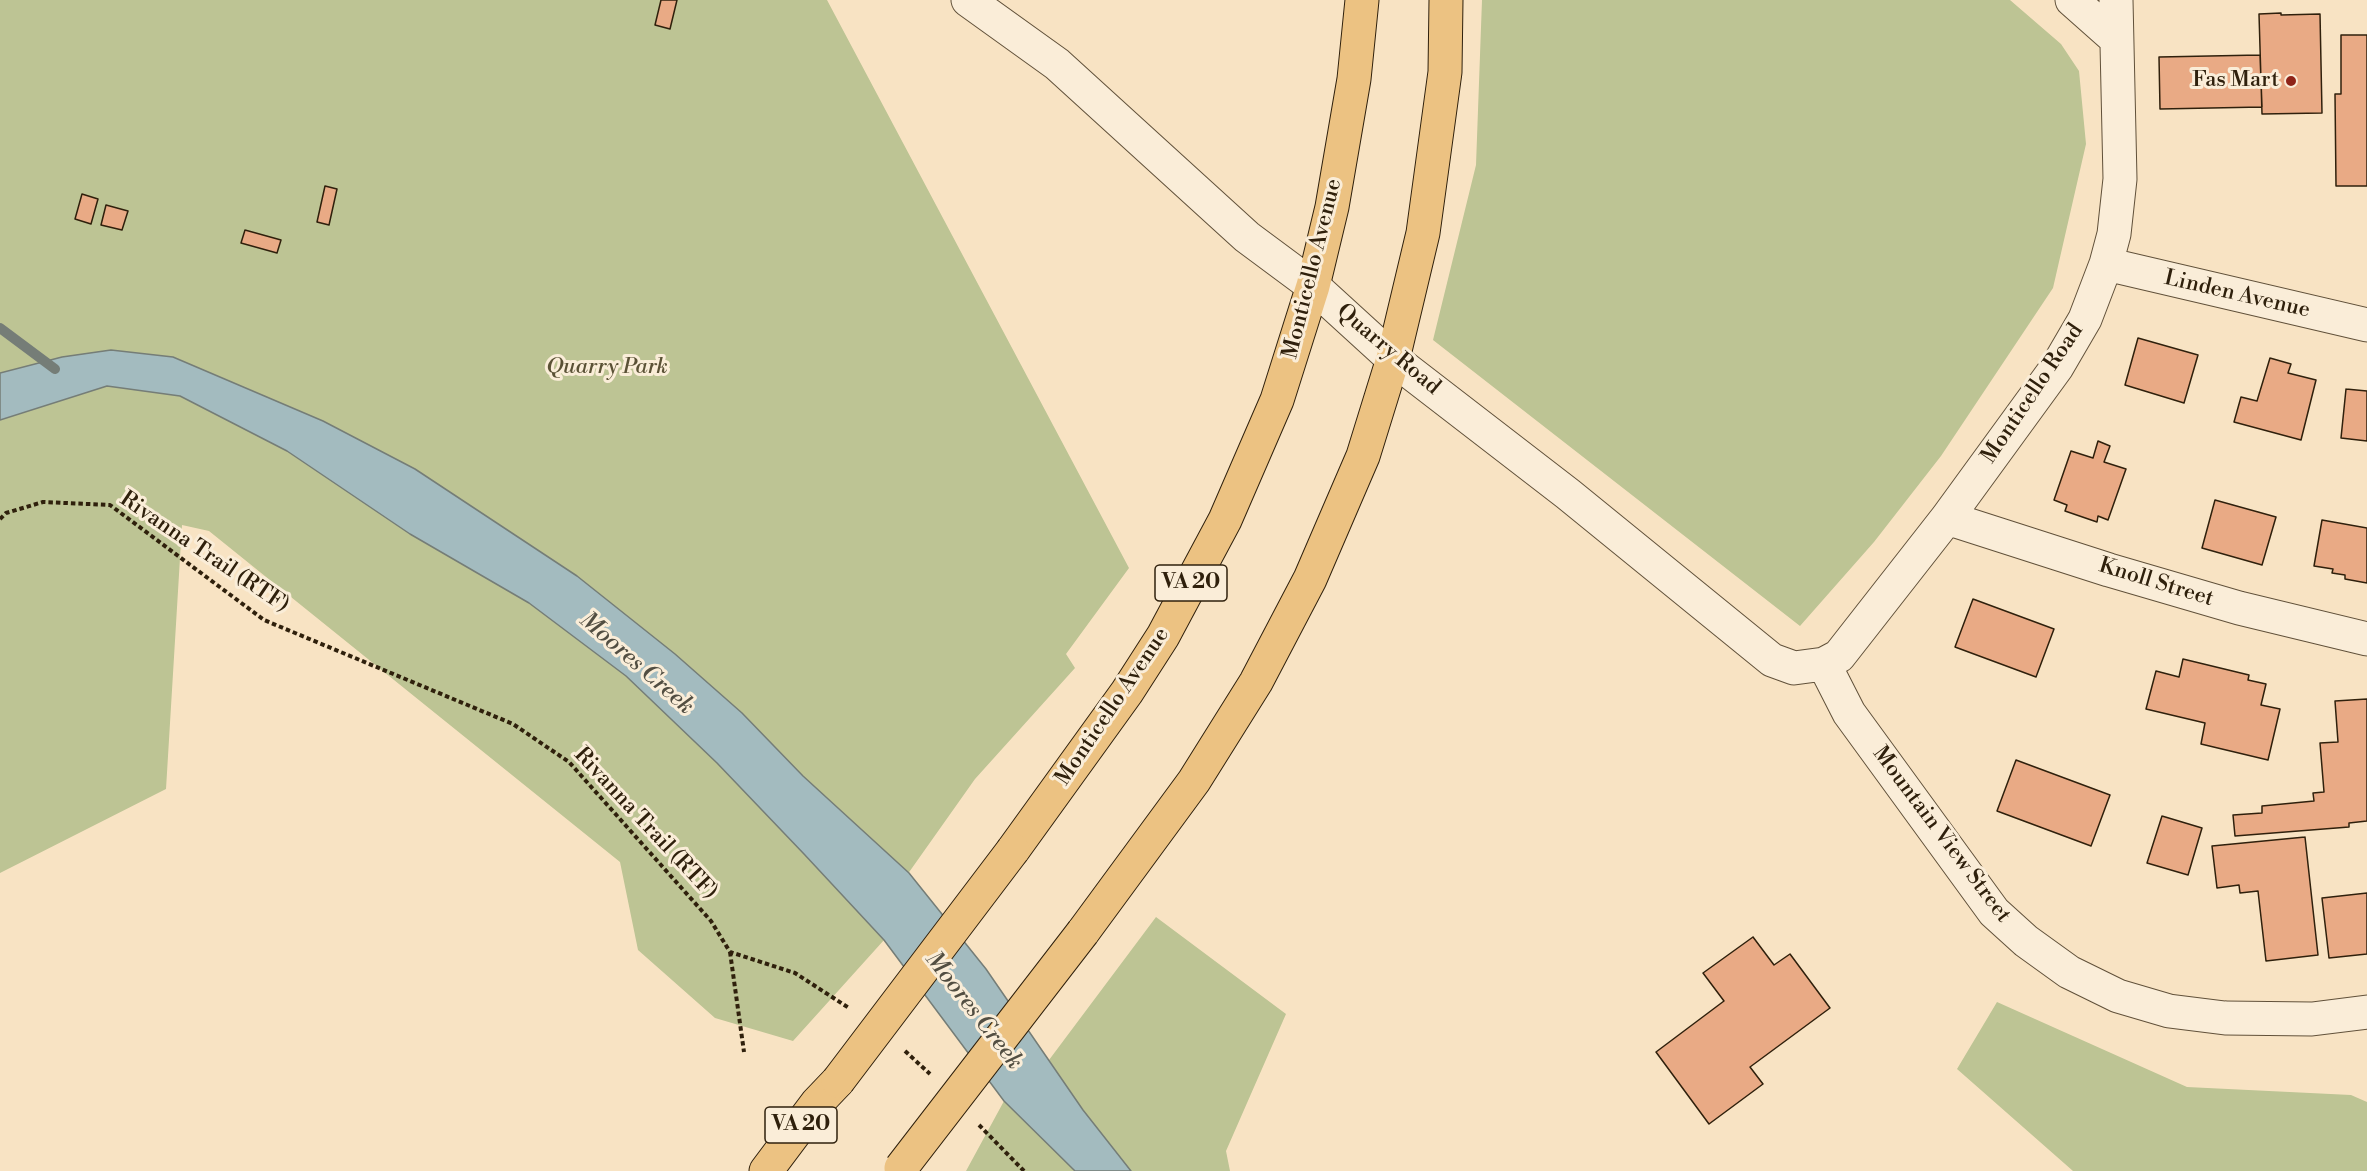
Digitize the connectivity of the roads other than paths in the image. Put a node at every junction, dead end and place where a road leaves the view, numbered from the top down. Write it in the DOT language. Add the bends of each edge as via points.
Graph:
graph roads {
  1 [pos="968,0"];
  2 [pos="1362,0"];
  3 [pos="1446,0"];
  4 [pos="2072,0"];
  5 [pos="2116,0"];
  6 [pos="2116,39"];
  7 [pos="2106,264"];
  8 [pos="1313,286"];
  9 [pos="2367,325"];
  10 [pos="1393,359"];
  11 [pos="1947,518"];
  12 [pos="2367,639"];
  13 [pos="1824,664"];
  14 [pos="2367,1012"];
  15 [pos="900,1170"];
  16 [pos="766,1171"];
  1 -- 8 [label="street, Quarry Road" via="1057,64 1247,237"];
  2 -- 8 [label="main road, Monticello Avenue / VA 20" via="1354,79 1332,207"];
  3 -- 10 [label="main road" via="1445,72 1423,233"];
  4 -- 6 [label="street"];
  5 -- 6 [label="street, Monticello Road"];
  6 -- 7 [label="street, Monticello Road" via="2120,179 2114,234"];
  7 -- 9 [label="street, Linden Avenue"];
  7 -- 11 [label="street, Monticello Road" via="2085,319 2057,367"];
  8 -- 10 [label="street, Quarry Road"];
  8 -- 16 [label="main road, Monticello Avenue / VA 20, bridge" via="1277,400 1225,520 1169,625 1127,692 1013,850"];
  10 -- 13 [label="street, Quarry Road" via="1568,494 1772,660 1794,668"];
  10 -- 15 [label="main road, bridge" via="1363,456 1310,579 1256,682 1194,781"];
  11 -- 12 [label="street, Knoll Street" via="2228,605"];
  11 -- 13 [label="street, Monticello Road" via="1839,656"];
  13 -- 14 [label="street, Mountain View Street" via="1849,713 1994,912 2069,972 2118,996 2169,1011 2225,1018 2312,1019"];
}
